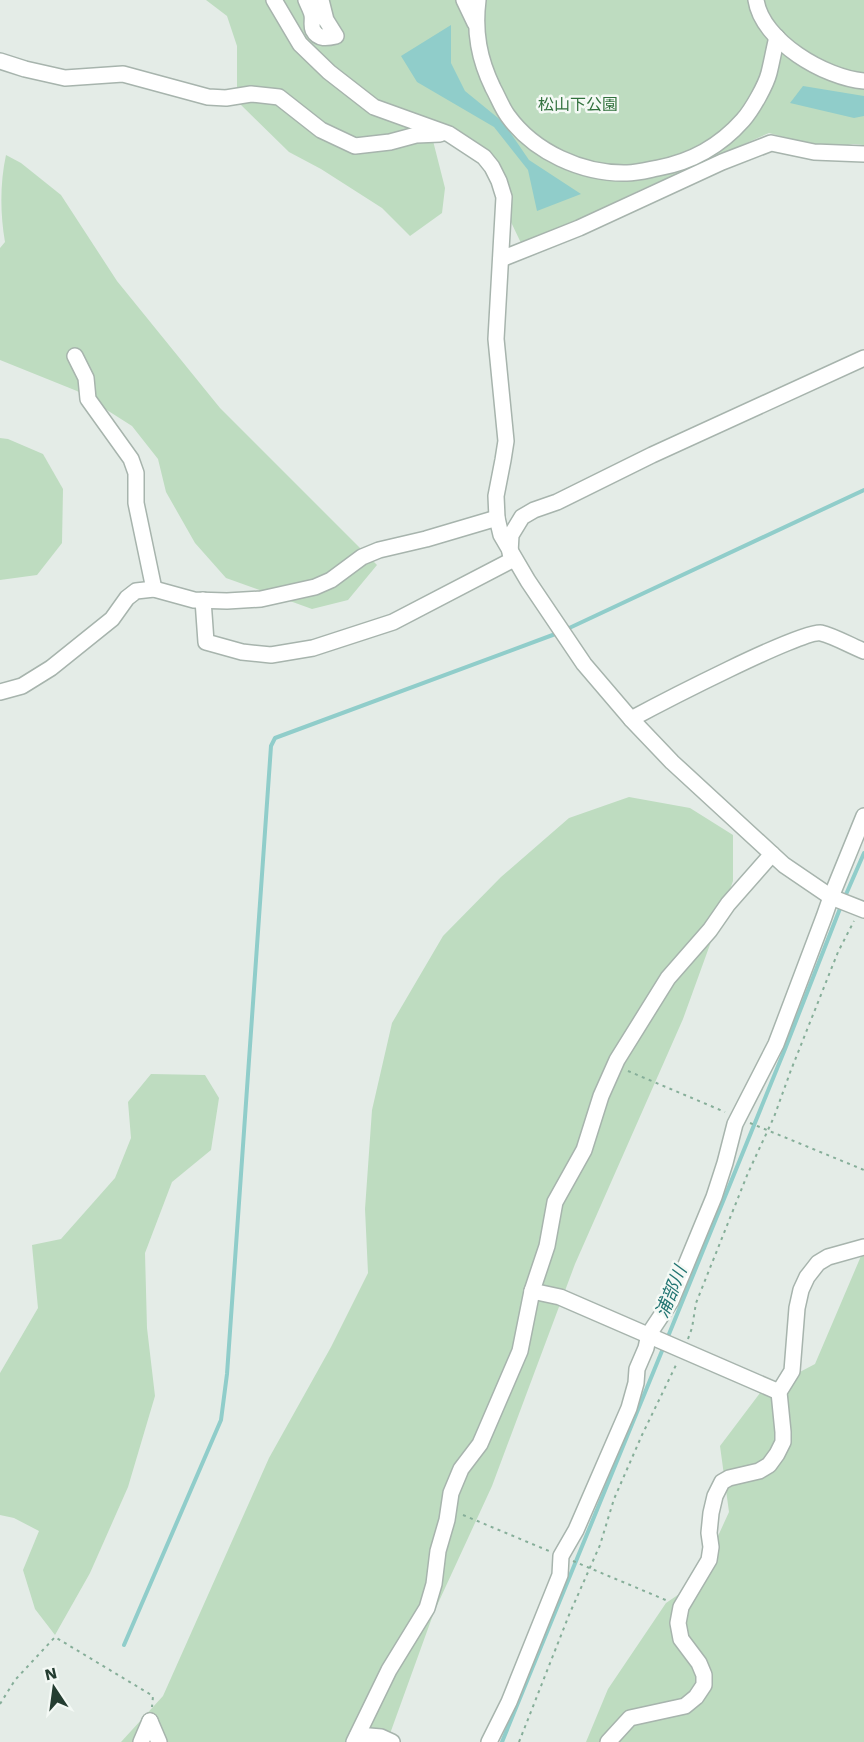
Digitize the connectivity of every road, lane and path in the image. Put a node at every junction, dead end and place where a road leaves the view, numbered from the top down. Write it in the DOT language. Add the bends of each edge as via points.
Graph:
graph roads {
  1 [pos="274,0"];
  2 [pos="306,0"];
  3 [pos="321,0"];
  4 [pos="464,0"];
  5 [pos="478,0"];
  6 [pos="756,0"];
  7 [pos="476,26"];
  8 [pos="777,37"];
  9 [pos="0,61"];
  10 [pos="864,81"];
  11 [pos="449,134"];
  12 [pos="864,154"];
  13 [pos="501,259"];
  14 [pos="75,356"];
  15 [pos="864,358"];
  16 [pos="497,518"];
  17 [pos="512,556"];
  18 [pos="154,589"];
  19 [pos="203,600"];
  20 [pos="864,651"];
  21 [pos="0,692"];
  22 [pos="631,719"];
  23 [pos="864,816"];
  24 [pos="772,854"];
  25 [pos="831,897"];
  26 [pos="863,909"];
  27 [pos="864,1247"];
  28 [pos="532,1291"];
  29 [pos="649,1334"];
  30 [pos="684,1350"];
  31 [pos="779,1392"];
  32 [pos="0,1704"];
  33 [pos="150,1721"];
  34 [pos="356,1738"];
  35 [pos="141,1742"];
  36 [pos="159,1742"];
  37 [pos="392,1742"];
  38 [pos="489,1742"];
  39 [pos="519,1742"];
  40 [pos="608,1742"];
  1 -- 11 [label="street" via="300,44 374,107"];
  2 -- 3 [label="street" via="315,33 327,38 336,36 326,20"];
  4 -- 7 [label="street"];
  5 -- 7 [label="street"];
  6 -- 8 [label="street" via="768,29"];
  7 -- 8 [label="street" via="484,68 508,115 528,138 578,165 627,173 690,160 731,132 744,119 769,73"];
  8 -- 10 [label="street" via="820,69"];
  9 -- 11 [label="street" via="64,78 123,74 208,97 279,97 321,130 355,146 416,135"];
  11 -- 13 [label="street" via="484,157 500,181 504,197"];
  12 -- 13 [label="street" via="814,152 771,143"];
  13 -- 16 [label="street" via="496,339 506,441 496,496"];
  14 -- 18 [label="street" via="86,378 88,399 131,459 136,473 136,503"];
  15 -- 17 [label="street" via="534,510 522,517 511,534"];
  16 -- 17 [label="street"];
  16 -- 19 [label="street" via="362,557 315,587 261,599"];
  17 -- 19 [label="street" via="393,622 313,648 271,655 206,642"];
  17 -- 22 [label="street" via="584,664"];
  18 -- 19 [label="street"];
  18 -- 21 [label="street" via="136,591 112,619 51,668 22,686"];
  20 -- 22 [label="street" via="819,632 797,638"];
  22 -- 24 [label="street"];
  23 -- 25 [label="street"];
  24 -- 25 [label="street"];
  24 -- 28 [label="street" via="668,978 617,1060 584,1150 555,1202 547,1246"];
  25 -- 26 [label="street"];
  25 -- 29 [label="street" via="776,1044 735,1124 714,1197 671,1300"];
  26 -- 30 [label="path" via="838,952 748,1173 696,1303"];
  27 -- 31 [label="street" via="828,1257 807,1277 797,1308 792,1371"];
  28 -- 29 [label="street" via="560,1297"];
  28 -- 34 [label="street" via="520,1351 480,1443 461,1469 451,1493 427,1608 389,1670"];
  29 -- 30 [label="street"];
  29 -- 38 [label="street" via="629,1408 561,1556 560,1575"];
  30 -- 31 [label="street"];
  30 -- 39 [label="path" via="614,1499 600,1545"];
  31 -- 40 [label="street" via="783,1442 769,1465 722,1482 711,1513 709,1560 681,1607 681,1639 699,1663 704,1685 685,1706 630,1718"];
  32 -- 33 [label="path" via="15,1680 55,1637 153,1696"];
  33 -- 35 [label="street"];
  33 -- 36 [label="street"];
  34 -- 37 [label="street" via="381,1737"];
}
